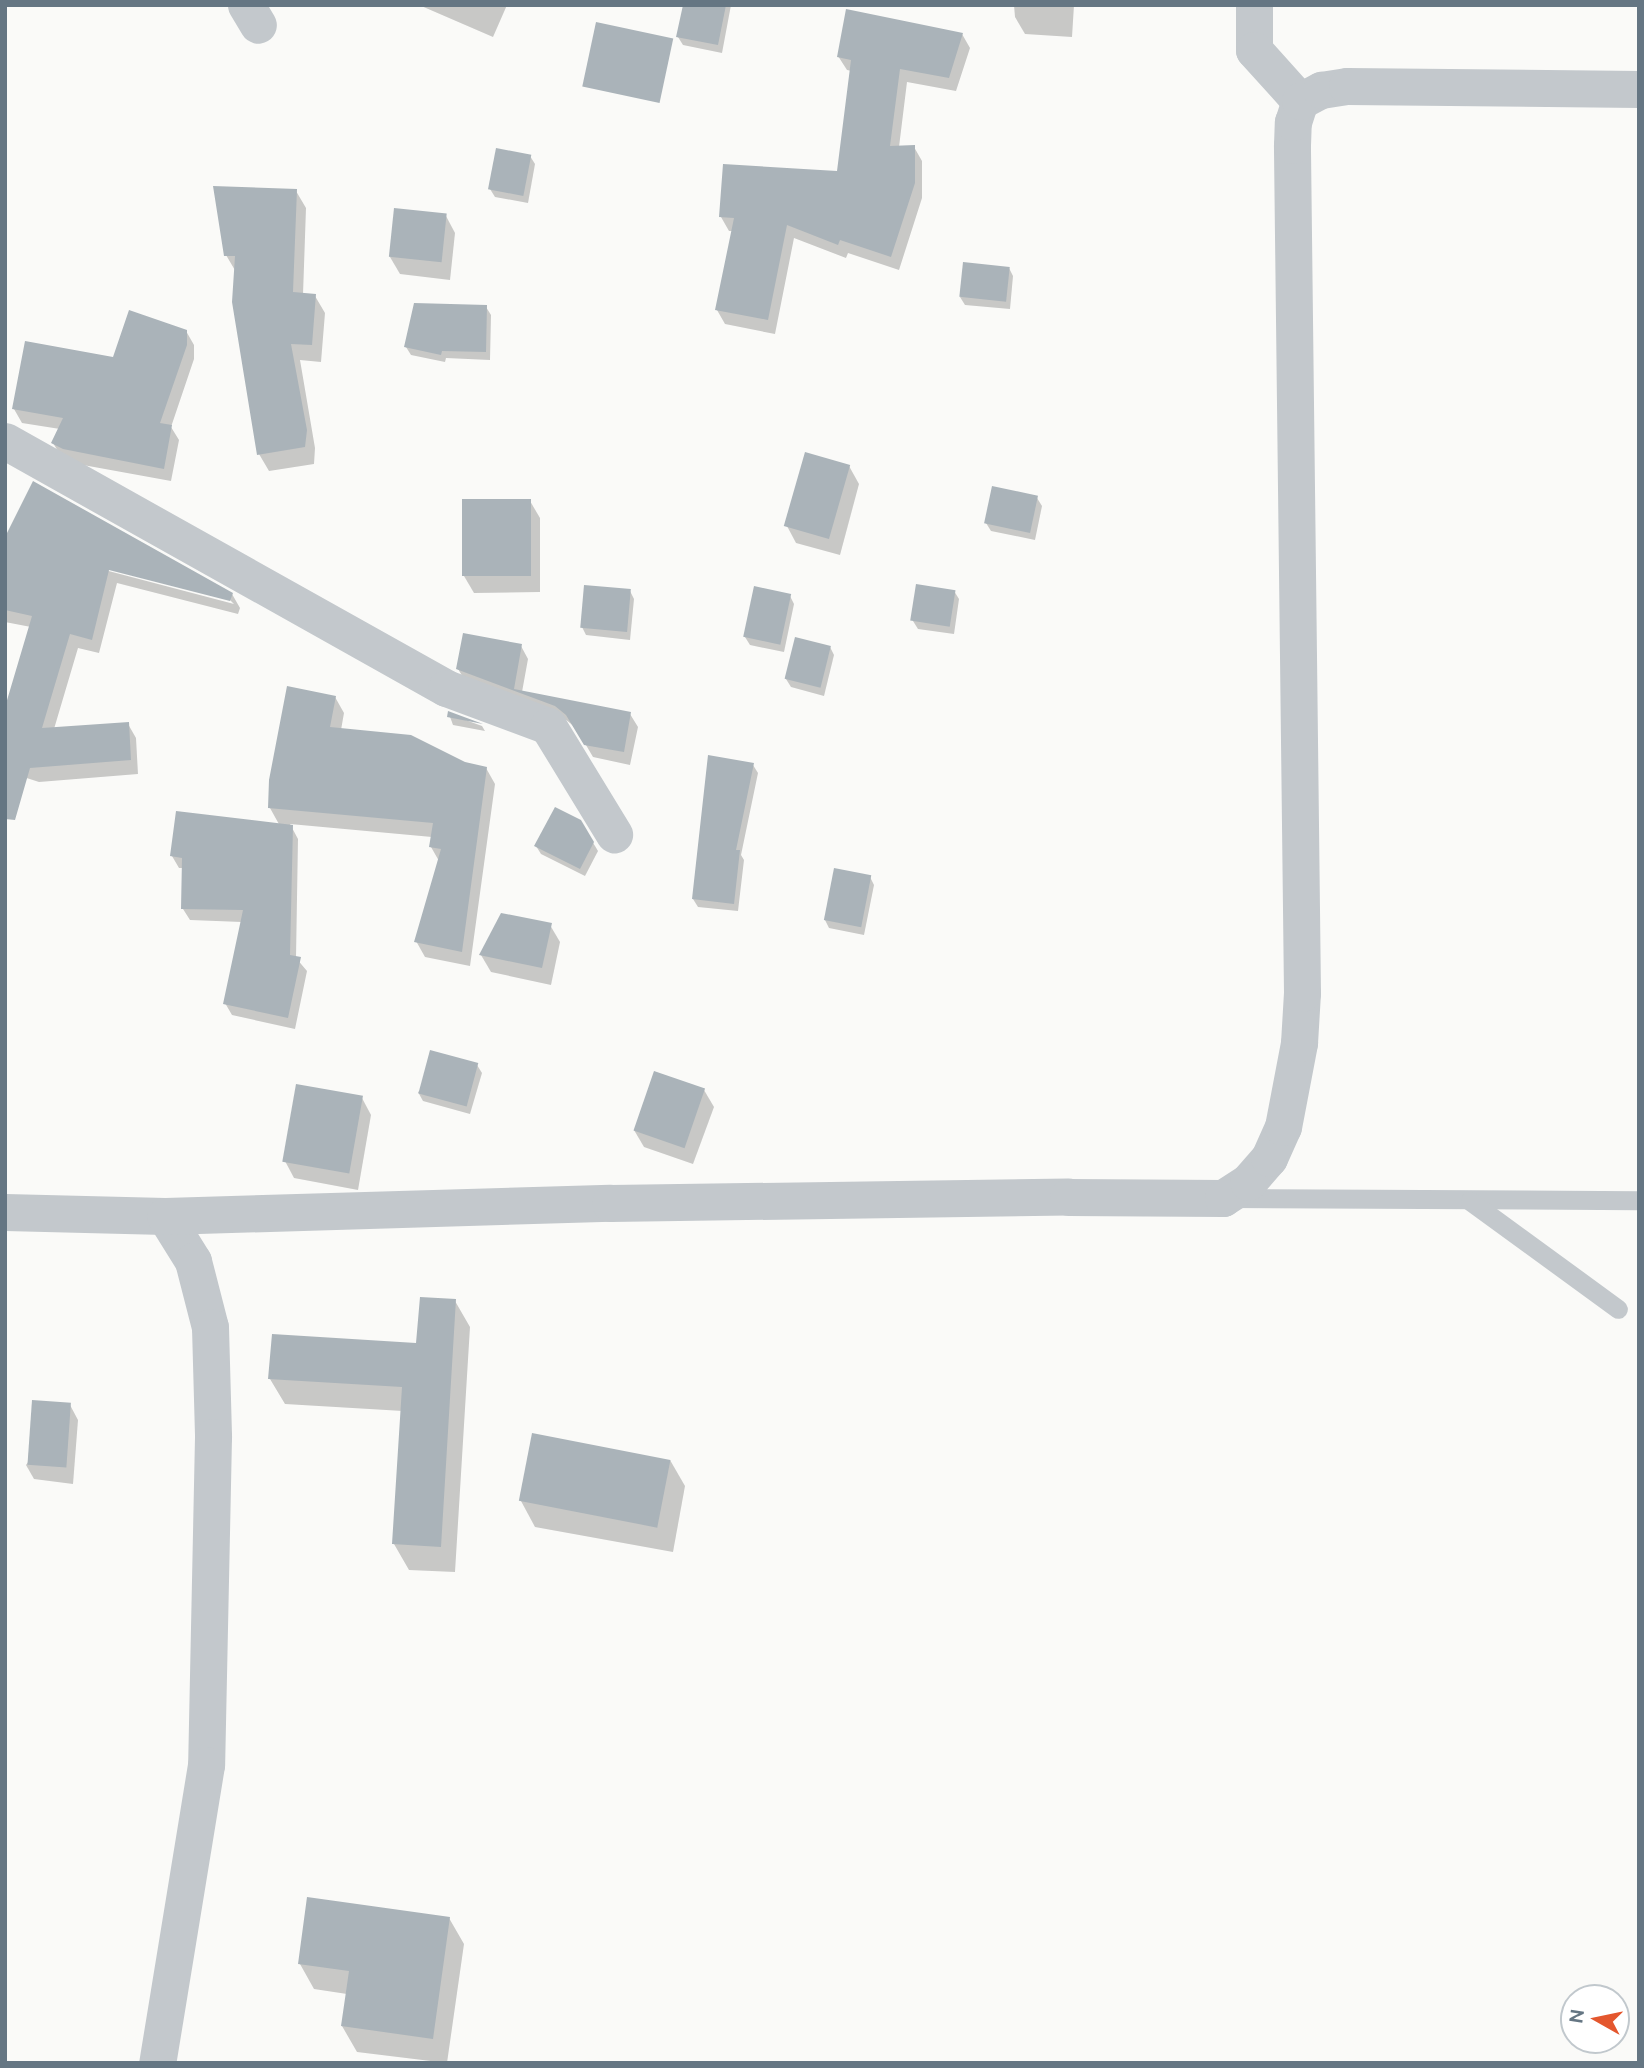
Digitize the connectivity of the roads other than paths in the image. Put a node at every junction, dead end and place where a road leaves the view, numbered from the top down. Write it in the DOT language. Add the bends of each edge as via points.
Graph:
graph roads {
  1 [pos="1254,5"];
  2 [pos="1639,89"];
  3 [pos="1300,101"];
  4 [pos="5,441"];
  5 [pos="614,834"];
  6 [pos="1223,1198"];
  7 [pos="1639,1200"];
  8 [pos="1470,1201"];
  9 [pos="5,1212"];
  10 [pos="165,1216"];
  11 [pos="1618,1308"];
  12 [pos="157,2063"];
  1 -- 3 [label="street" via="1254,50"];
  2 -- 3 [label="street" via="1347,86 1321,90"];
  3 -- 6 [label="street" via="1292,145 1299,1043 1283,1127 1269,1158 1248,1182"];
  4 -- 5 [label="street" via="446,688 548,726"];
  6 -- 8 [label="lane"];
  6 -- 10 [label="street" via="610,1203"];
  7 -- 8 [label="lane"];
  8 -- 11 [label="lane"];
  9 -- 10 [label="street"];
  10 -- 12 [label="street" via="193,1261 210,1327 213,1437 206,1765"];
}
